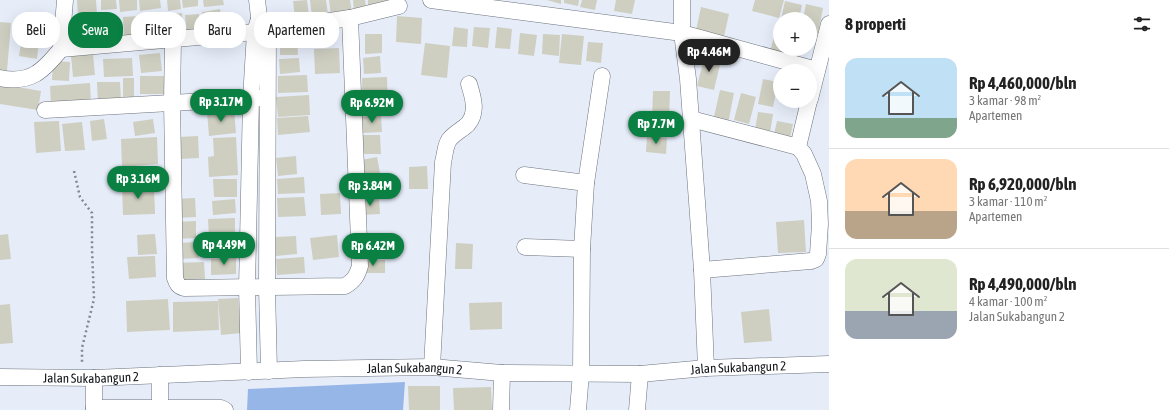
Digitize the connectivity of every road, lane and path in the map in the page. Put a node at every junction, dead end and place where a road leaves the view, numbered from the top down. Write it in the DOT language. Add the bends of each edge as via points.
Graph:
graph roads {
  1 [pos="65,0"];
  2 [pos="257,0"];
  3 [pos="431,0"];
  4 [pos="682,0"];
  5 [pos="399,6"];
  6 [pos="258,12"];
  7 [pos="350,18"];
  8 [pos="339,20"];
  9 [pos="829,24"];
  10 [pos="254,32"];
  11 [pos="682,32"];
  12 [pos="186,38"];
  13 [pos="131,43"];
  14 [pos="173,48"];
  15 [pos="258,48"];
  16 [pos="263,48"];
  17 [pos="61,49"];
  18 [pos="821,68"];
  19 [pos="602,76"];
  20 [pos="0,78"];
  21 [pos="817,80"];
  22 [pos="469,84"];
  23 [pos="267,98"];
  24 [pos="251,99"];
  25 [pos="172,102"];
  26 [pos="808,108"];
  27 [pos="45,110"];
  28 [pos="691,119"];
  29 [pos="798,147"];
  30 [pos="74,171"];
  31 [pos="524,175"];
  32 [pos="586,183"];
  33 [pos="524,247"];
  34 [pos="582,249"];
  35 [pos="702,270"];
  36 [pos="246,288"];
  37 [pos="267,288"];
  38 [pos="829,364"];
  39 [pos="432,368"];
  40 [pos="706,368"];
  41 [pos="269,371"];
  42 [pos="249,372"];
  43 [pos="502,373"];
  44 [pos="581,373"];
  45 [pos="640,374"];
  46 [pos="160,375"];
  47 [pos="0,377"];
  48 [pos="88,378"];
  49 [pos="94,409"];
  50 [pos="160,409"];
  51 [pos="225,410"];
  52 [pos="501,410"];
  53 [pos="578,410"];
  54 [pos="637,410"];
  1 -- 17 [label="street"];
  2 -- 6 [label="street"];
  3 -- 11 [label="street"];
  4 -- 11 [label="street"];
  5 -- 7 [label="street"];
  7 -- 8 [label="street"];
  7 -- 37 [label="street" via="360,266 353,282 345,286"];
  9 -- 18 [label="street"];
  10 -- 12 [label="street"];
  11 -- 18 [label="street"];
  11 -- 28 [label="street"];
  13 -- 17 [label="street"];
  14 -- 25 [label="street"];
  15 -- 24 [label="street"];
  16 -- 23 [label="street"];
  17 -- 20 [label="street" via="48,66 36,74 22,79"];
  18 -- 21 [label="street"];
  19 -- 32 [label="street"];
  22 -- 39 [label="street" via="474,101 473,114 468,124 448,141 443,162"];
  23 -- 24 [label="street"];
  23 -- 37 [label="street"];
  24 -- 25 [label="street"];
  24 -- 36 [label="street"];
  25 -- 27 [label="street"];
  25 -- 36 [label="street" via="176,283 184,288"];
  26 -- 29 [label="street"];
  28 -- 29 [label="street"];
  28 -- 35 [label="street"];
  29 -- 35 [label="street" via="808,162 817,185 820,224 816,259"];
  30 -- 48 [label="path" via="80,197 92,213 94,299 82,348"];
  31 -- 32 [label="street"];
  32 -- 34 [label="street"];
  33 -- 34 [label="street"];
  34 -- 44 [label="street"];
  35 -- 40 [label="street"];
  36 -- 37 [label="street"];
  36 -- 42 [label="street"];
  37 -- 41 [label="street"];
  38 -- 40 [label="street, Jalan Sukabangun 2"];
  39 -- 41 [label="street, Jalan Sukabangun 2"];
  39 -- 43 [label="street, Jalan Sukabangun 2"];
  40 -- 45 [label="street, Jalan Sukabangun 2"];
  41 -- 42 [label="street, Jalan Sukabangun 2"];
  42 -- 46 [label="street, Jalan Sukabangun 2"];
  43 -- 44 [label="street, Jalan Sukabangun 2"];
  43 -- 52 [label="street"];
  44 -- 45 [label="street, Jalan Sukabangun 2"];
  44 -- 53 [label="street"];
  45 -- 54 [label="street"];
  46 -- 48 [label="street, Jalan Sukabangun 2"];
  46 -- 50 [label="street"];
  47 -- 48 [label="street, Jalan Sukabangun 2"];
  48 -- 49 [label="street"];
  49 -- 50 [label="street"];
  50 -- 51 [label="street"];
}
